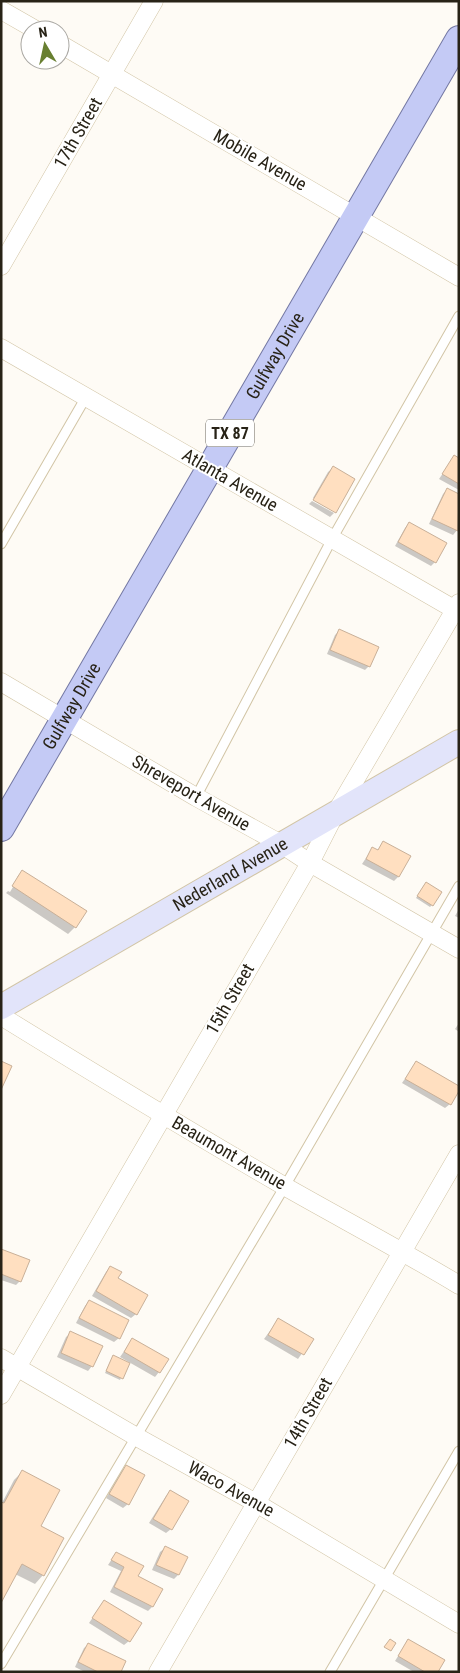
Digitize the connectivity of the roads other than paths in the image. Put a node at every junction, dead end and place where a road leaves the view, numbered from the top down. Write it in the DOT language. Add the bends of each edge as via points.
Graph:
graph roads {
  1 [pos="154,1"];
  2 [pos="1,10"];
  3 [pos="20,21"];
  4 [pos="459,39"];
  5 [pos="70,50"];
  6 [pos="112,74"];
  7 [pos="356,216"];
  8 [pos="1,266"];
  9 [pos="459,277"];
  10 [pos="459,316"];
  11 [pos="1,348"];
  12 [pos="86,397"];
  13 [pos="209,469"];
  14 [pos="332,539"];
  15 [pos="1,544"];
  16 [pos="458,608"];
  17 [pos="1,682"];
  18 [pos="64,719"];
  19 [pos="459,742"];
  20 [pos="196,797"];
  21 [pos="335,814"];
  22 [pos="1,828"];
  23 [pos="281,844"];
  24 [pos="310,863"];
  25 [pos="459,886"];
  26 [pos="431,933"];
  27 [pos="459,948"];
  28 [pos="1,1007"];
  29 [pos="1,1016"];
  30 [pos="163,1115"];
  31 [pos="459,1154"];
  32 [pos="285,1186"];
  33 [pos="402,1251"];
  34 [pos="459,1285"];
  35 [pos="1,1358"];
  36 [pos="18,1367"];
  37 [pos="1,1395"];
  38 [pos="135,1436"];
  39 [pos="459,1451"];
  40 [pos="256,1503"];
  41 [pos="384,1580"];
  42 [pos="459,1624"];
  43 [pos="1,1664"];
  44 [pos="158,1672"];
  45 [pos="330,1672"];
  1 -- 6 [label="street, 17th Street"];
  2 -- 3 [label="street"];
  4 -- 7 [label="main road, Gulfway Drive / TX 87"];
  5 -- 6 [label="street, Mobile Avenue"];
  6 -- 7 [label="street, Mobile Avenue"];
  6 -- 8 [label="street, 17th Street"];
  7 -- 9 [label="street, Mobile Avenue"];
  7 -- 13 [label="main road, Gulfway Drive / TX 87"];
  10 -- 14 [label="lane"];
  11 -- 12 [label="street, Atlanta Avenue"];
  12 -- 13 [label="street, Atlanta Avenue"];
  12 -- 15 [label="lane"];
  13 -- 14 [label="street, Atlanta Avenue"];
  13 -- 18 [label="main road, Gulfway Drive / TX 87"];
  14 -- 16 [label="street, Atlanta Avenue"];
  14 -- 20 [label="lane"];
  16 -- 21 [label="street, 15th Street"];
  17 -- 18 [label="street, Shreveport Avenue"];
  18 -- 20 [label="street, Shreveport Avenue"];
  18 -- 22 [label="main road, Gulfway Drive / TX 87"];
  19 -- 21 [label="street, Nederland Avenue"];
  20 -- 23 [label="street, Shreveport Avenue"];
  21 -- 23 [label="street, Nederland Avenue"];
  21 -- 24 [label="street, 15th Street"];
  23 -- 24 [label="street, Shreveport Avenue"];
  23 -- 28 [label="street, Nederland Avenue"];
  24 -- 26 [label="street, Shreveport Avenue"];
  24 -- 30 [label="street, 15th Street"];
  25 -- 26 [label="lane"];
  26 -- 27 [label="street, Shreveport Avenue"];
  26 -- 32 [label="lane"];
  29 -- 30 [label="street, Beaumont Avenue"];
  30 -- 32 [label="street, Beaumont Avenue"];
  30 -- 36 [label="street, 15th Street"];
  31 -- 33 [label="street, 14th Street"];
  32 -- 33 [label="street, Beaumont Avenue"];
  32 -- 38 [label="lane"];
  33 -- 34 [label="street, Beaumont Avenue"];
  33 -- 40 [label="street, 14th Street"];
  35 -- 36 [label="street, Waco Avenue"];
  36 -- 37 [label="street, 15th Street"];
  36 -- 38 [label="street, Waco Avenue"];
  38 -- 40 [label="street, Waco Avenue"];
  38 -- 43 [label="lane"];
  39 -- 41 [label="lane"];
  40 -- 41 [label="street, Waco Avenue"];
  40 -- 44 [label="street, 14th Street"];
  41 -- 42 [label="street, Waco Avenue"];
  41 -- 45 [label="lane"];
}
